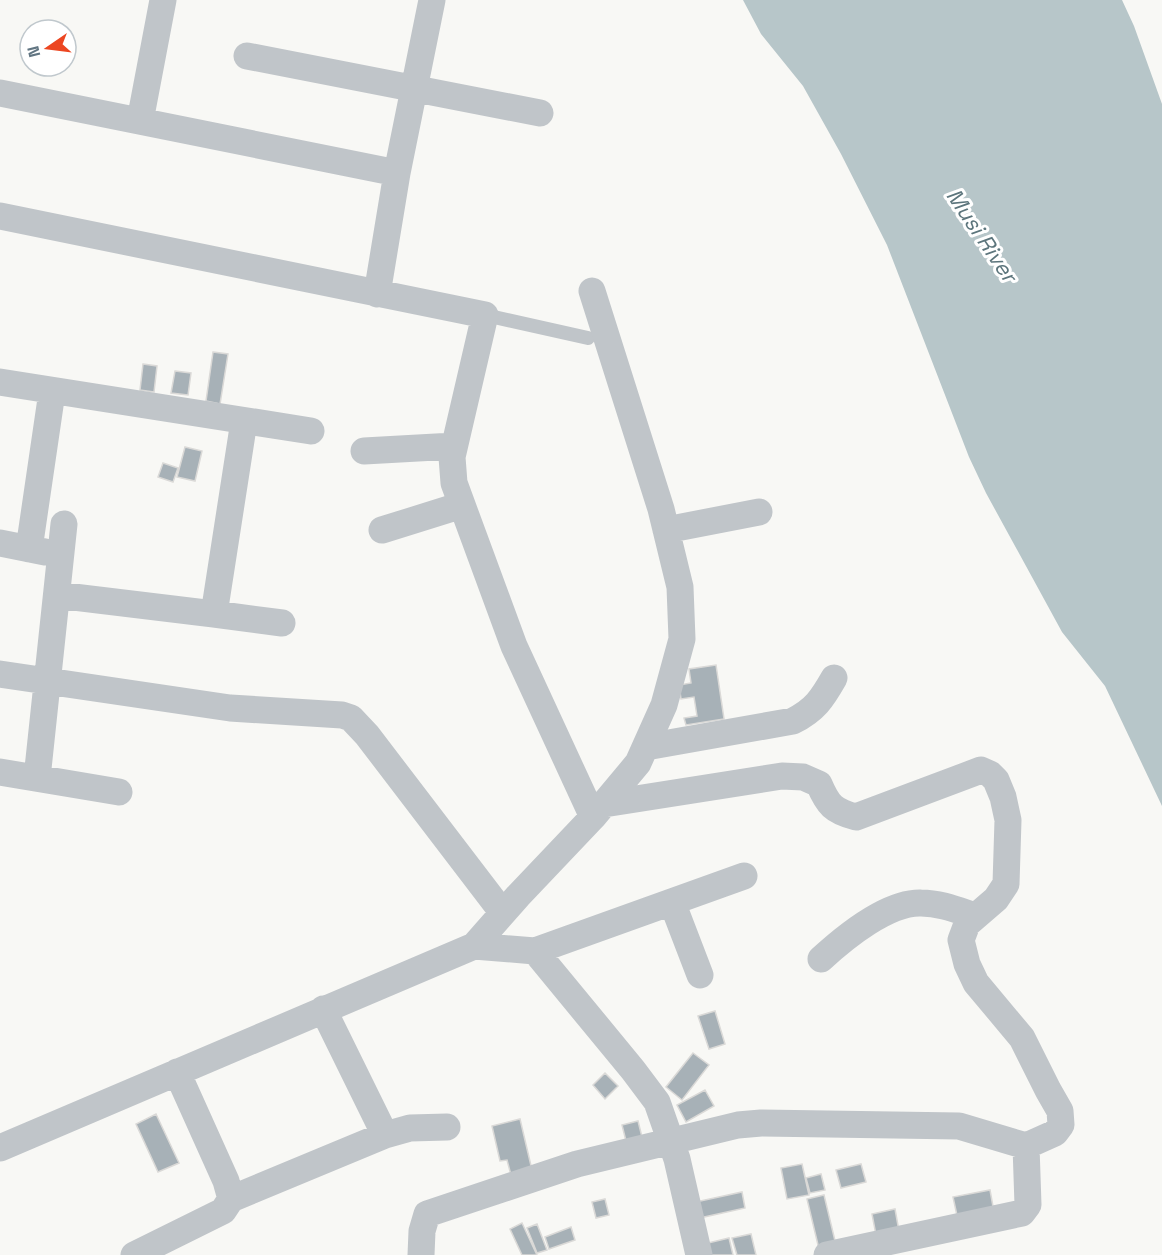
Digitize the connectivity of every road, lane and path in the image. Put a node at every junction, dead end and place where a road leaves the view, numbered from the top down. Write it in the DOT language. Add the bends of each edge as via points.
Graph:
graph roads {
  1 [pos="163,0"];
  2 [pos="432,0"];
  3 [pos="247,56"];
  4 [pos="414,88"];
  5 [pos="0,93"];
  6 [pos="540,112"];
  7 [pos="140,121"];
  8 [pos="397,173"];
  9 [pos="0,216"];
  10 [pos="592,291"];
  11 [pos="377,294"];
  12 [pos="485,315"];
  13 [pos="588,338"];
  14 [pos="0,382"];
  15 [pos="52,392"];
  16 [pos="244,421"];
  17 [pos="311,431"];
  18 [pos="454,446"];
  19 [pos="364,451"];
  20 [pos="462,505"];
  21 [pos="759,512"];
  22 [pos="64,524"];
  23 [pos="382,530"];
  24 [pos="666,530"];
  25 [pos="0,543"];
  26 [pos="29,549"];
  27 [pos="61,555"];
  28 [pos="57,595"];
  29 [pos="214,614"];
  30 [pos="282,623"];
  31 [pos="0,674"];
  32 [pos="834,678"];
  33 [pos="48,680"];
  34 [pos="646,747"];
  35 [pos="0,772"];
  36 [pos="37,778"];
  37 [pos="119,792"];
  38 [pos="598,810"];
  39 [pos="744,876"];
  40 [pos="672,902"];
  41 [pos="503,913"];
  42 [pos="975,916"];
  43 [pos="474,946"];
  44 [pos="535,951"];
  45 [pos="821,958"];
  46 [pos="700,975"];
  47 [pos="323,1009"];
  48 [pos="177,1072"];
  49 [pos="447,1127"];
  50 [pos="385,1135"];
  51 [pos="671,1142"];
  52 [pos="1026,1146"];
  53 [pos="0,1148"];
  54 [pos="231,1199"];
  55 [pos="134,1255"];
  56 [pos="421,1255"];
  57 [pos="699,1255"];
  58 [pos="827,1255"];
  1 -- 7 [label="street"];
  2 -- 4 [label="street"];
  3 -- 4 [label="street"];
  4 -- 6 [label="street"];
  4 -- 8 [label="street"];
  5 -- 7 [label="street"];
  7 -- 8 [label="street"];
  8 -- 11 [label="street"];
  9 -- 11 [label="street"];
  10 -- 24 [label="street"];
  11 -- 12 [label="street"];
  12 -- 13 [label="lane"];
  12 -- 18 [label="street"];
  14 -- 15 [label="street"];
  15 -- 16 [label="street"];
  15 -- 26 [label="street"];
  16 -- 17 [label="street"];
  16 -- 29 [label="street"];
  18 -- 19 [label="street"];
  18 -- 20 [label="street" via="454,483"];
  20 -- 23 [label="street"];
  20 -- 38 [label="street" via="514,646"];
  21 -- 24 [label="street"];
  22 -- 27 [label="street"];
  24 -- 34 [label="street" via="680,587 682,639 664,705"];
  25 -- 26 [label="street"];
  26 -- 27 [label="street"];
  27 -- 28 [label="street"];
  28 -- 29 [label="street"];
  28 -- 33 [label="street"];
  29 -- 30 [label="street"];
  31 -- 33 [label="street"];
  32 -- 34 [label="street" via="810,712 793,721"];
  33 -- 36 [label="street"];
  33 -- 41 [label="street" via="230,708 351,718"];
  34 -- 38 [label="street" via="638,763"];
  35 -- 36 [label="street"];
  36 -- 37 [label="street"];
  38 -- 41 [label="street"];
  38 -- 42 [label="street" via="782,776 803,777 819,784 827,802 840,813 856,817 981,770 996,780 1003,797 1008,820 1008,856 1006,884 996,899"];
  39 -- 40 [label="street"];
  40 -- 44 [label="street"];
  40 -- 46 [label="street"];
  41 -- 43 [label="street"];
  42 -- 45 [label="street" via="946,906 919,903 892,910"];
  42 -- 52 [label="street" via="967,924 962,940 967,964 976,983 1022,1038 1060,1111 1061,1125 1055,1133"];
  43 -- 44 [label="street"];
  43 -- 47 [label="street"];
  44 -- 51 [label="street" via="657,1102"];
  47 -- 48 [label="street"];
  47 -- 50 [label="street"];
  48 -- 53 [label="street"];
  48 -- 54 [label="street"];
  49 -- 50 [label="street" via="410,1128"];
  50 -- 54 [label="street"];
  51 -- 52 [label="street" via="761,1123 959,1126"];
  51 -- 56 [label="street" via="577,1164 427,1214"];
  51 -- 57 [label="street"];
  52 -- 58 [label="street" via="1028,1204 1022,1213"];
  54 -- 55 [label="street" via="223,1211"];
}
